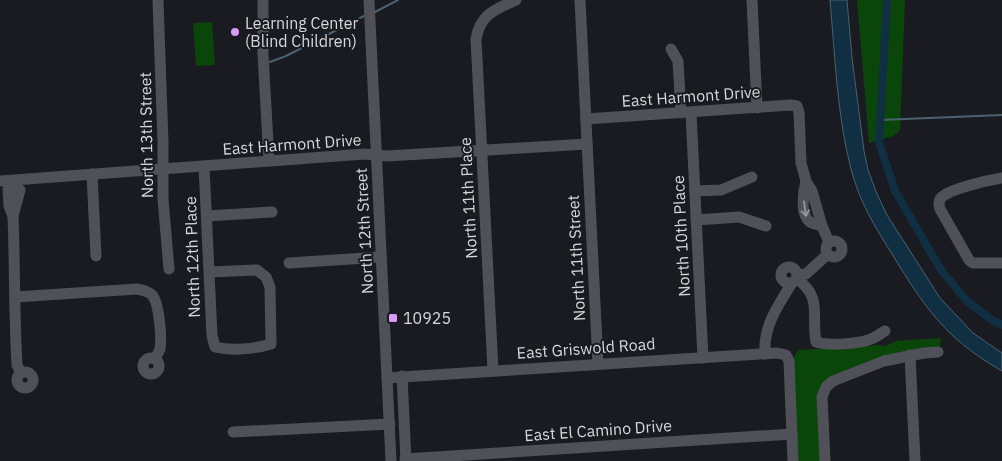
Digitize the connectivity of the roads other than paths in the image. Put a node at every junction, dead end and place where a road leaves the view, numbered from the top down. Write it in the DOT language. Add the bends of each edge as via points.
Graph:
graph roads {
  1 [pos="158,0"];
  2 [pos="263,0"];
  3 [pos="516,0"];
  4 [pos="580,0"];
  5 [pos="752,0"];
  6 [pos="369,1"];
  7 [pos="671,49"];
  8 [pos="757,108"];
  9 [pos="686,113"];
  10 [pos="586,119"];
  11 [pos="587,144"];
  12 [pos="482,151"];
  13 [pos="376,155"];
  14 [pos="269,161"];
  15 [pos="204,166"];
  16 [pos="164,169"];
  17 [pos="92,174"];
  18 [pos="752,177"];
  19 [pos="1002,178"];
  20 [pos="0,181"];
  21 [pos="14,183"];
  22 [pos="695,191"];
  23 [pos="272,212"];
  24 [pos="207,216"];
  25 [pos="696,220"];
  26 [pos="766,226"];
  27 [pos="96,256"];
  28 [pos="381,257"];
  29 [pos="1002,263"];
  30 [pos="288,264"];
  31 [pos="168,269"];
  32 [pos="210,272"];
  33 [pos="796,279"];
  34 [pos="15,297"];
  35 [pos="885,331"];
  36 [pos="938,352"];
  37 [pos="765,354"];
  38 [pos="910,355"];
  39 [pos="703,358"];
  40 [pos="155,359"];
  41 [pos="598,364"];
  42 [pos="493,370"];
  43 [pos="21,373"];
  44 [pos="402,376"];
  45 [pos="387,378"];
  46 [pos="390,424"];
  47 [pos="233,432"];
  48 [pos="792,434"];
  49 [pos="406,460"];
  50 [pos="391,461"];
  51 [pos="793,461"];
  52 [pos="825,461"];
  53 [pos="915,461"];
  1 -- 16 [label="street, North 13th Street"];
  2 -- 14 [label="street"];
  3 -- 12 [label="street, North 11th Place" via="492,12 479,25 476,39"];
  4 -- 10 [label="street, North 11th Street"];
  5 -- 8 [label="street"];
  6 -- 13 [label="street, North 12th Street"];
  7 -- 9 [label="street, North 10th Place" via="678,60"];
  8 -- 9 [label="street, East Harmont Drive"];
  8 -- 33 [label="street, East Harmont Drive" via="797,106 801,163 829,242 828,254"];
  9 -- 10 [label="street, East Harmont Drive"];
  9 -- 22 [label="street, North 10th Place"];
  10 -- 11 [label="street, North 11th Street"];
  11 -- 12 [label="street, East Harmont Drive"];
  11 -- 41 [label="street, North 11th Street"];
  12 -- 13 [label="street, East Harmont Drive"];
  12 -- 42 [label="street, North 11th Place"];
  13 -- 14 [label="street, East Harmont Drive"];
  13 -- 28 [label="street, North 12th Street"];
  14 -- 15 [label="street, East Harmont Drive"];
  15 -- 16 [label="street, East Harmont Drive"];
  15 -- 24 [label="street, North 12th Place"];
  16 -- 17 [label="street, East Harmont Drive"];
  16 -- 31 [label="street, North 13th Street"];
  17 -- 21 [label="street, East Harmont Drive"];
  17 -- 27 [label="street"];
  18 -- 22 [label="street" via="721,190"];
  19 -- 29 [label="street" via="947,193 938,203 965,256 973,263"];
  20 -- 21 [label="street, East Harmont Drive"];
  21 -- 34 [label="street" via="8,189 13,216"];
  22 -- 25 [label="street, North 10th Place"];
  23 -- 24 [label="street"];
  24 -- 32 [label="street, North 12th Place"];
  25 -- 26 [label="street" via="739,217"];
  25 -- 39 [label="street, North 10th Place"];
  28 -- 30 [label="street"];
  28 -- 45 [label="street, North 12th Street"];
  32 -- 32 [label="street, North 12th Place" via="215,347 262,347 271,344 270,287 266,277 257,270"];
  33 -- 35 [label="street" via="813,296 816,342 863,342"];
  33 -- 37 [label="street" via="768,327"];
  34 -- 40 [label="street" via="145,291 158,305 160,348"];
  34 -- 43 [label="street" via="17,365"];
  36 -- 38 [label="street"];
  37 -- 39 [label="street, East Griswold Road"];
  37 -- 48 [label="street, East Griswold Road" via="786,355 789,361"];
  38 -- 52 [label="street" via="833,380 826,387 822,397"];
  38 -- 53 [label="street"];
  39 -- 41 [label="street, East Griswold Road"];
  41 -- 42 [label="street, East Griswold Road"];
  42 -- 44 [label="street, East Griswold Road"];
  44 -- 45 [label="street, East Griswold Road"];
  44 -- 49 [label="street"];
  45 -- 46 [label="street, North 12th Street"];
  46 -- 47 [label="street"];
  46 -- 50 [label="street, North 12th Street"];
  48 -- 49 [label="street, East El Camino Drive"];
  48 -- 51 [label="street"];
}
